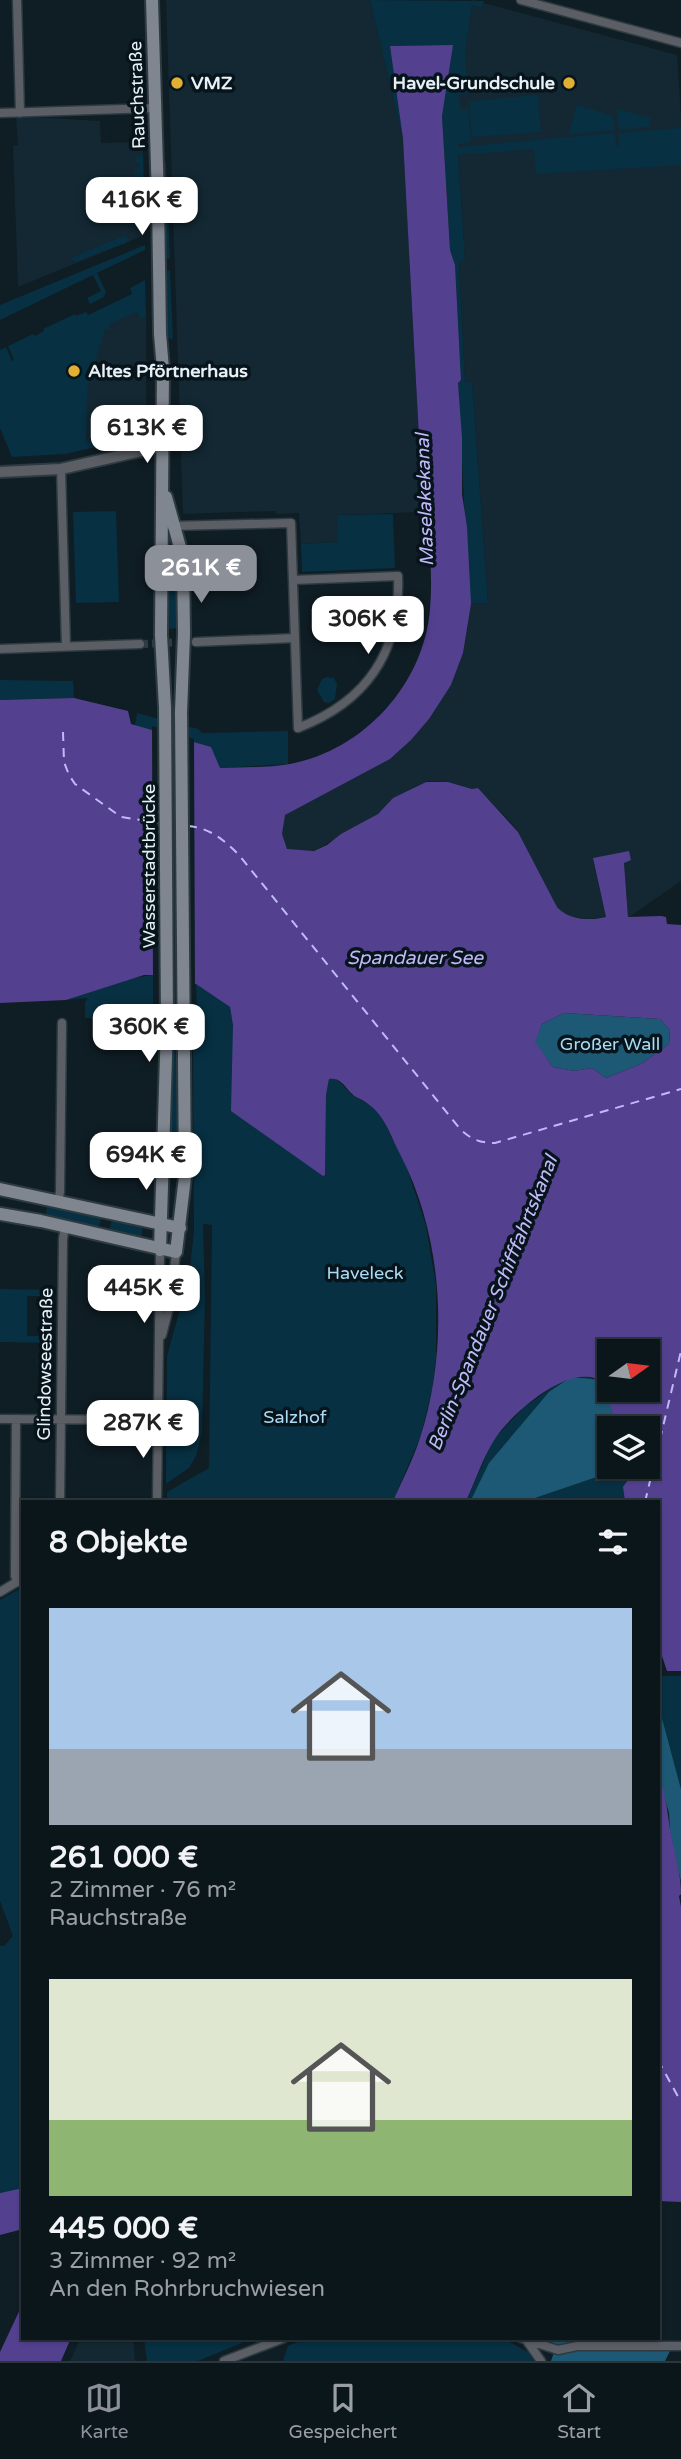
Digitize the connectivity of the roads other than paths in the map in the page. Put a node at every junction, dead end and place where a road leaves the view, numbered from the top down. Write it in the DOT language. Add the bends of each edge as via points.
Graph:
graph roads {
  1 [pos="17,0"];
  2 [pos="152,0"];
  3 [pos="521,0"];
  4 [pos="681,43"];
  5 [pos="155,108"];
  6 [pos="0,113"];
  7 [pos="20,113"];
  8 [pos="163,446"];
  9 [pos="61,469"];
  10 [pos="0,472"];
  11 [pos="163,483"];
  12 [pos="161,526"];
  13 [pos="174,526"];
  14 [pos="293,580"];
  15 [pos="295,638"];
  16 [pos="196,642"];
  17 [pos="140,643"];
  18 [pos="66,646"];
  19 [pos="0,649"];
  20 [pos="165,708"];
  21 [pos="181,712"];
  22 [pos="62,1023"];
  23 [pos="0,1189"];
  24 [pos="58,1202"];
  25 [pos="108,1213"];
  26 [pos="0,1214"];
  27 [pos="162,1223"];
  28 [pos="65,1227"];
  29 [pos="180,1228"];
  30 [pos="102,1236"];
  31 [pos="160,1250"];
  32 [pos="176,1252"];
  33 [pos="159,1348"];
  34 [pos="0,1419"];
  35 [pos="16,1419"];
  36 [pos="61,1419"];
  37 [pos="158,1420"];
  38 [pos="60,1500"];
  39 [pos="157,1500"];
  40 [pos="20,1580"];
  41 [pos="0,1592"];
  42 [pos="279,2340"];
  43 [pos="524,2340"];
  44 [pos="681,2346"];
  45 [pos="224,2361"];
  46 [pos="541,2361"];
  1 -- 7 [label="street"];
  2 -- 5 [label="main road, Rauchstraße"];
  3 -- 4 [label="street"];
  5 -- 7 [label="street"];
  5 -- 8 [label="main road, Rauchstraße"];
  6 -- 7 [label="street"];
  8 -- 9 [label="street"];
  8 -- 11 [label="main road, Rauchstraße"];
  9 -- 10 [label="street"];
  9 -- 18 [label="street"];
  11 -- 12 [label="main road, Rauchstraße"];
  11 -- 13 [label="main road, Rauchstraße"];
  12 -- 13 [label="street"];
  12 -- 20 [label="main road, Rauchstraße, bridge"];
  13 -- 14 [label="street" via="291,523"];
  13 -- 21 [label="main road, Rauchstraße, bridge" via="184,565"];
  14 -- 15 [label="street"];
  14 -- 15 [label="street" via="398,576 396,622 377,669 347,702 298,727"];
  15 -- 16 [label="street"];
  17 -- 18 [label="street"];
  18 -- 19 [label="street"];
  20 -- 27 [label="main road, Wasserstadtbrücke" via="167,1024"];
  21 -- 29 [label="main road, Wasserstadtbrücke" via="186,1177"];
  22 -- 24 [label="street"];
  23 -- 24 [label="main road"];
  24 -- 25 [label="main road"];
  25 -- 27 [label="main road"];
  25 -- 30 [label="main road"];
  26 -- 28 [label="main road"];
  27 -- 29 [label="main road"];
  27 -- 31 [label="main road, Wasserstadtbrücke"];
  28 -- 30 [label="main road"];
  28 -- 36 [label="street, Glindowseestraße"];
  29 -- 32 [label="main road, Wasserstadtbrücke"];
  30 -- 31 [label="main road"];
  31 -- 32 [label="main road"];
  31 -- 33 [label="street"];
  32 -- 33 [label="street"];
  33 -- 37 [label="street"];
  34 -- 35 [label="street"];
  35 -- 36 [label="street"];
  35 -- 40 [label="street" via="15,1576"];
  36 -- 37 [label="street"];
  36 -- 38 [label="street, Glindowseestraße"];
  37 -- 39 [label="street"];
  40 -- 41 [label="street"];
  42 -- 45 [label="street"];
  43 -- 44 [label="street" via="558,2350"];
  43 -- 46 [label="street"];
}
